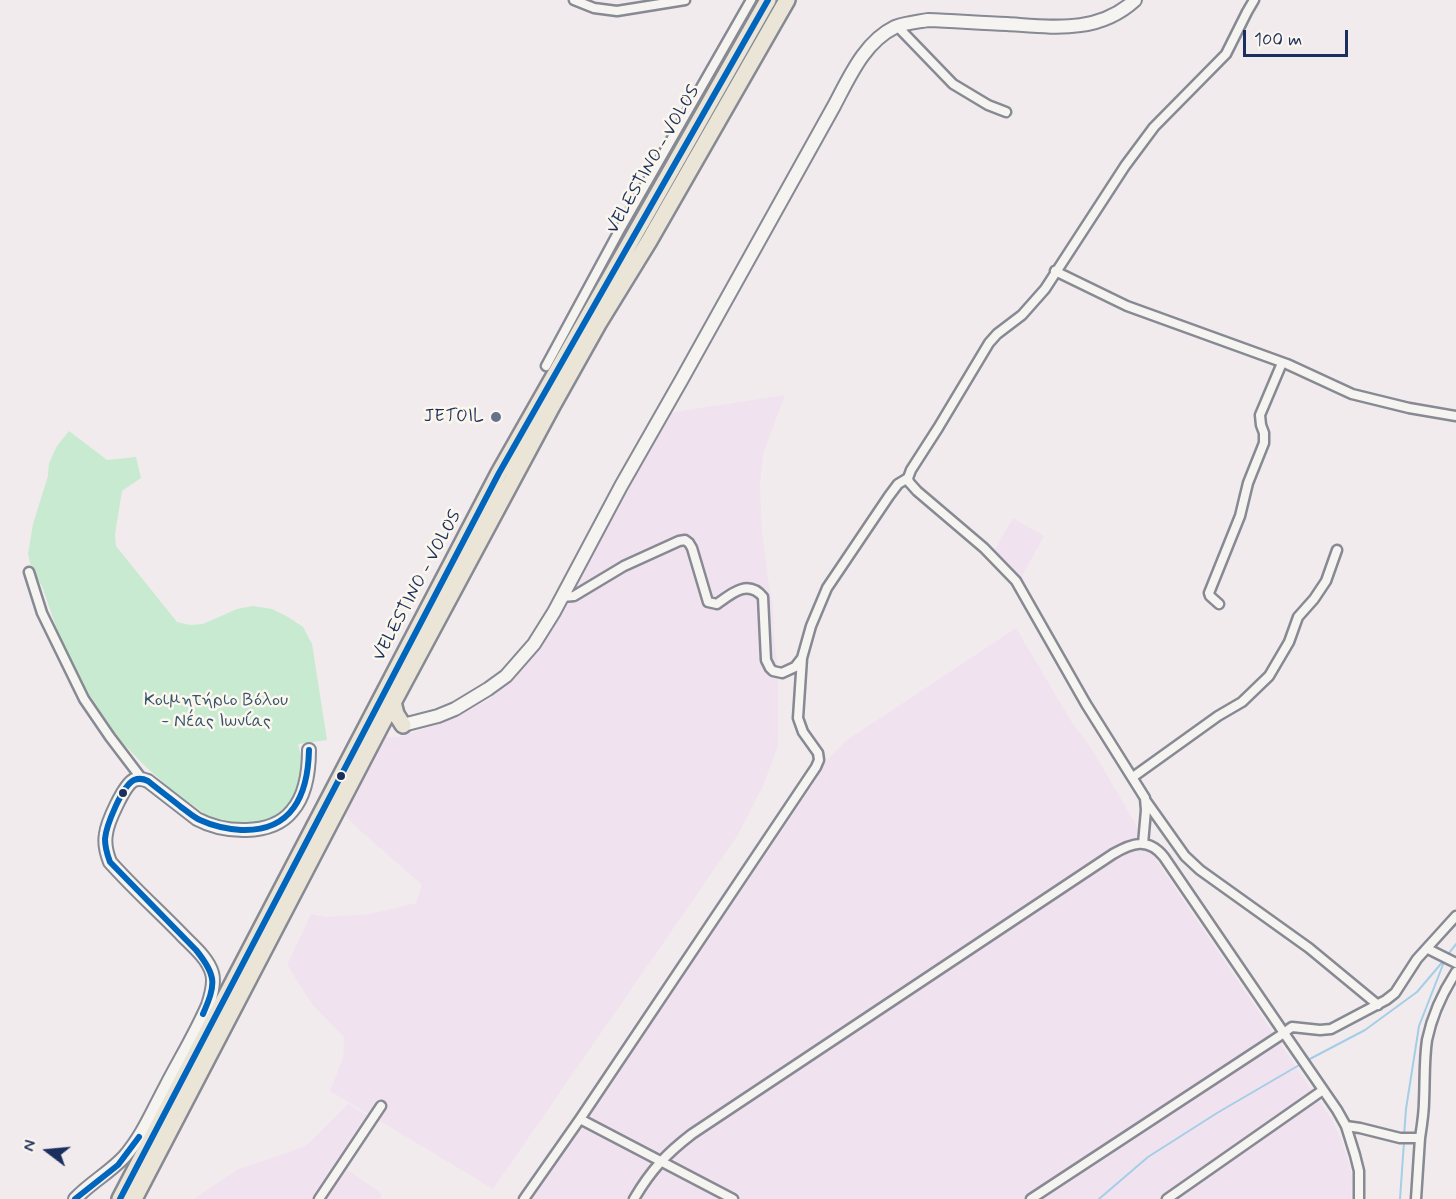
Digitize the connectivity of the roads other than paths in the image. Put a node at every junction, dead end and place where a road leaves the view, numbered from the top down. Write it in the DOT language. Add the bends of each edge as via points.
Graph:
graph roads {
  1 [pos="574,0"];
  2 [pos="685,0"];
  3 [pos="787,0"];
  4 [pos="798,0"];
  5 [pos="1135,0"];
  6 [pos="1254,0"];
  7 [pos="763,2"];
  8 [pos="897,26"];
  9 [pos="1006,112"];
  10 [pos="649,241"];
  11 [pos="1056,271"];
  12 [pos="580,315"];
  13 [pos="1282,363"];
  14 [pos="546,366"];
  15 [pos="1456,416"];
  16 [pos="908,478"];
  17 [pos="1337,550"];
  18 [pos="29,572"];
  19 [pos="562,597"];
  20 [pos="1219,604"];
  21 [pos="802,658"];
  22 [pos="393,702"];
  23 [pos="403,726"];
  24 [pos="380,727"];
  25 [pos="309,750"];
  26 [pos="1132,777"];
  27 [pos="142,779"];
  28 [pos="1146,801"];
  29 [pos="1143,844"];
  30 [pos="1456,916"];
  31 [pos="1428,949"];
  32 [pos="1456,963"];
  33 [pos="1456,972"];
  34 [pos="1378,1005"];
  35 [pos="1284,1034"];
  36 [pos="1323,1090"];
  37 [pos="381,1106"];
  38 [pos="580,1119"];
  39 [pos="1347,1126"];
  40 [pos="1420,1138"];
  41 [pos="660,1161"];
  42 [pos="75,1199"];
  43 [pos="120,1199"];
  44 [pos="134,1199"];
  45 [pos="319,1199"];
  46 [pos="524,1199"];
  47 [pos="634,1199"];
  48 [pos="733,1199"];
  49 [pos="1031,1199"];
  50 [pos="1167,1199"];
  51 [pos="1359,1199"];
  52 [pos="1416,1199"];
  1 -- 2 [label="street" via="617,11"];
  3 -- 10 [label="highway"];
  4 -- 10 [label="highway" via="692,181"];
  5 -- 8 [label="street" via="1113,16 1082,26 928,20"];
  6 -- 11 [label="street" via="1226,54 1154,128"];
  7 -- 12 [label="highway, VELESTINO - VOLOS"];
  8 -- 9 [label="street" via="952,84"];
  8 -- 19 [label="street" via="869,47 858,63"];
  10 -- 22 [label="highway" via="551,408"];
  11 -- 13 [label="street" via="1127,306"];
  11 -- 16 [label="street" via="1028,309 989,343"];
  12 -- 14 [label="street"];
  12 -- 43 [label="highway, VELESTINO - VOLOS"];
  13 -- 15 [label="street" via="1357,395"];
  13 -- 20 [label="street" via="1260,415 1264,443 1209,593"];
  16 -- 21 [label="street" via="889,496 827,588"];
  16 -- 26 [label="street" via="917,491 1016,580"];
  17 -- 26 [label="street" via="1326,581 1298,617 1269,676 1242,702"];
  18 -- 27 [label="street" via="42,613 84,699"];
  19 -- 21 [label="street" via="574,596 624,566 685,540 692,548 708,602 717,604 746,587 763,597 766,660 770,668 782,673"];
  19 -- 23 [label="street" via="534,644 506,676 454,709"];
  21 -- 38 [label="street" via="798,718 818,753 816,767"];
  22 -- 23 [label="highway"];
  22 -- 24 [label="highway"];
  23 -- 24 [label="highway"];
  24 -- 44 [label="highway"];
  25 -- 27 [label="street" via="308,773 296,806 282,820 255,829 204,823"];
  26 -- 28 [label="street"];
  27 -- 42 [label="street" via="129,784 112,814 106,833 107,854 117,870 203,958 213,973 212,993 134,1144 114,1167"];
  28 -- 29 [label="street"];
  28 -- 34 [label="street" via="1185,856 1200,870 1309,948"];
  29 -- 35 [label="street" via="1162,853"];
  29 -- 41 [label="street" via="1113,854 692,1134"];
  30 -- 31 [label="street"];
  31 -- 32 [label="street"];
  31 -- 34 [label="street" via="1399,990"];
  33 -- 40 [label="street" via="1445,990 1427,1040"];
  34 -- 35 [label="street" via="1330,1029 1292,1027"];
  35 -- 36 [label="street"];
  35 -- 49 [label="street"];
  36 -- 39 [label="street"];
  36 -- 50 [label="street"];
  37 -- 45 [label="street"];
  38 -- 41 [label="street"];
  38 -- 46 [label="street"];
  39 -- 40 [label="street" via="1400,1138"];
  39 -- 51 [label="street" via="1359,1171"];
  40 -- 52 [label="street"];
  41 -- 47 [label="street"];
  41 -- 48 [label="street"];
}
